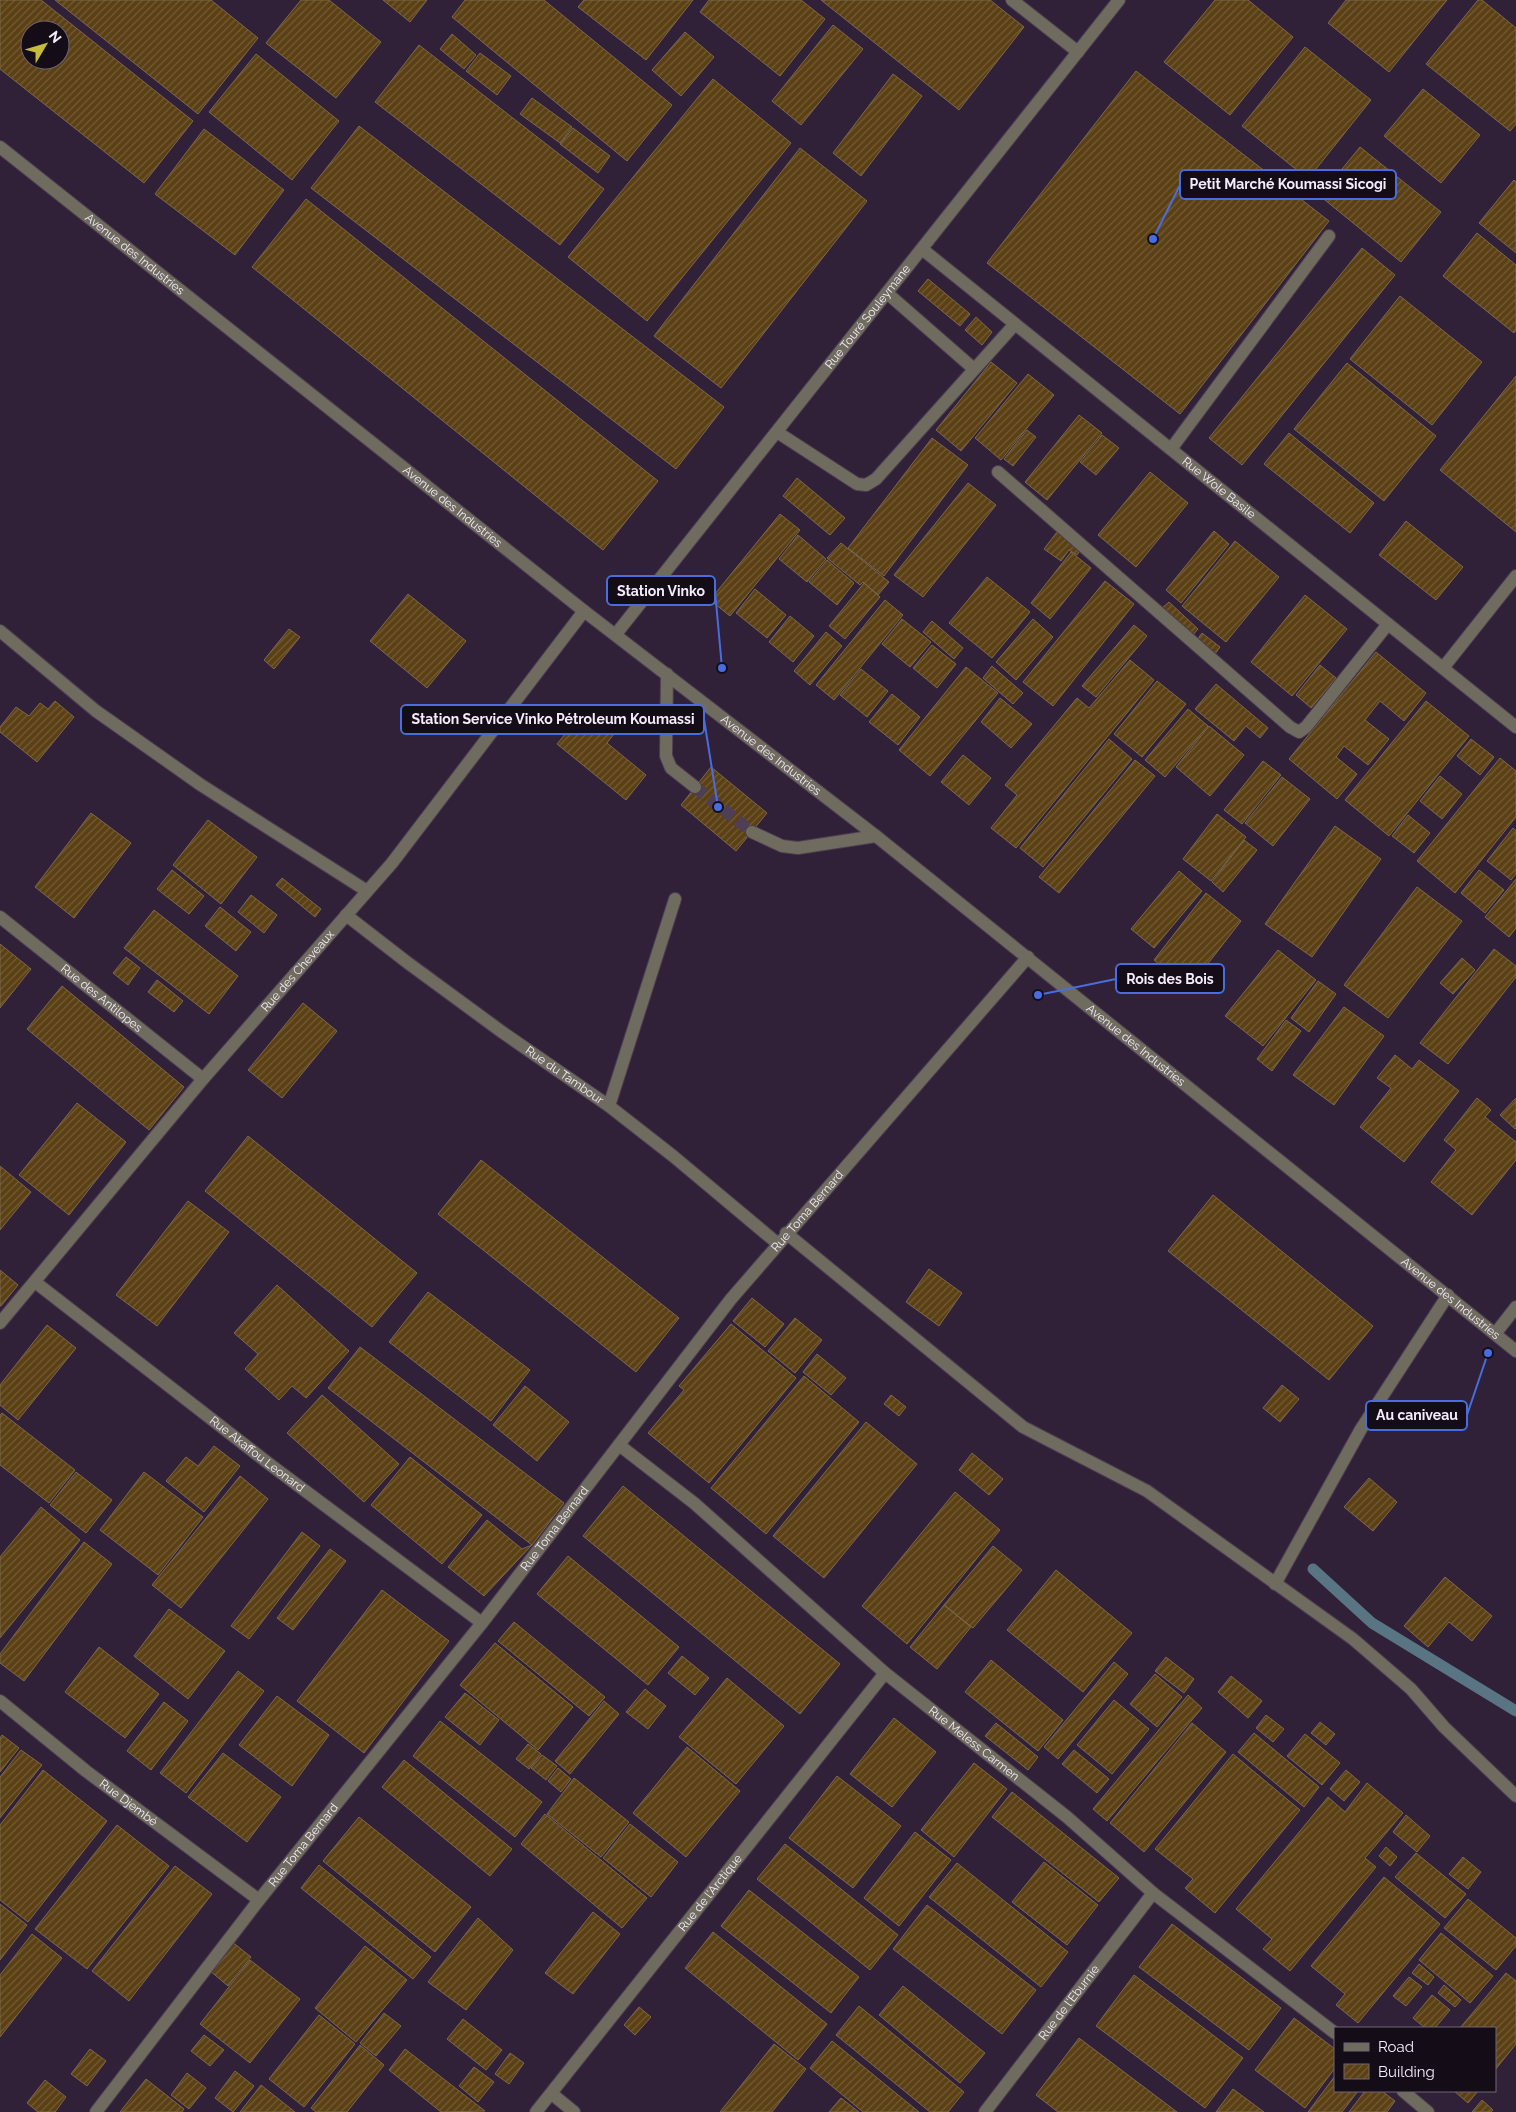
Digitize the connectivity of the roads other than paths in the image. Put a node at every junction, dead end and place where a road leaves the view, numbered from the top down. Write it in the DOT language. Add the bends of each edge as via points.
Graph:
graph roads {
  1 [pos="1012,0"];
  2 [pos="1119,0"];
  3 [pos="1078,52"];
  4 [pos="0,147"];
  5 [pos="1329,236"];
  6 [pos="922,249"];
  7 [pos="886,294"];
  8 [pos="1015,324"];
  9 [pos="974,369"];
  10 [pos="777,432"];
  11 [pos="1171,449"];
  12 [pos="998,472"];
  13 [pos="1516,576"];
  14 [pos="584,610"];
  15 [pos="1388,624"];
  16 [pos="0,631"];
  17 [pos="616,634"];
  18 [pos="1443,668"];
  19 [pos="666,674"];
  20 [pos="1516,727"];
  21 [pos="695,787"];
  22 [pos="752,832"];
  23 [pos="876,836"];
  24 [pos="367,891"];
  25 [pos="675,899"];
  26 [pos="346,914"];
  27 [pos="0,917"];
  28 [pos="1028,957"];
  29 [pos="203,1079"];
  30 [pos="609,1106"];
  31 [pos="786,1233"];
  32 [pos="777,1243"];
  33 [pos="35,1282"];
  34 [pos="1448,1295"];
  35 [pos="1516,1306"];
  36 [pos="0,1323"];
  37 [pos="1494,1334"];
  38 [pos="1516,1351"];
  39 [pos="619,1445"];
  40 [pos="1275,1584"];
  41 [pos="482,1623"];
  42 [pos="885,1673"];
  43 [pos="0,1701"];
  44 [pos="1516,1796"];
  45 [pos="1154,1893"];
  46 [pos="259,1900"];
  47 [pos="1334,2033"];
  48 [pos="1404,2092"];
  49 [pos="552,2094"];
  50 [pos="96,2112"];
  51 [pos="536,2112"];
  52 [pos="574,2112"];
  53 [pos="984,2112"];
  54 [pos="1428,2112"];
  1 -- 3 [label="street"];
  2 -- 3 [label="street, Rue Touré Souleymane"];
  3 -- 6 [label="street, Rue Touré Souleymane"];
  4 -- 14 [label="street, Avenue des Industries"];
  5 -- 11 [label="street"];
  6 -- 7 [label="street, Rue Touré Souleymane"];
  6 -- 8 [label="street, Rue Wole Basile"];
  7 -- 9 [label="street"];
  7 -- 10 [label="street, Rue Touré Souleymane"];
  8 -- 9 [label="street"];
  8 -- 11 [label="street, Rue Wole Basile"];
  9 -- 10 [label="street" via="876,479 866,485 857,484"];
  10 -- 17 [label="street, Rue Touré Souleymane"];
  11 -- 15 [label="street, Rue Wole Basile"];
  12 -- 15 [label="street" via="1299,732"];
  13 -- 18 [label="street"];
  14 -- 17 [label="street, Avenue des Industries"];
  14 -- 24 [label="street, Rue des Cheveaux" via="392,863"];
  15 -- 18 [label="street, Rue Wole Basile"];
  16 -- 24 [label="street" via="96,711 201,785"];
  17 -- 19 [label="street, Avenue des Industries"];
  18 -- 20 [label="street, Rue Wole Basile"];
  19 -- 21 [label="street" via="666,756 671,768"];
  19 -- 23 [label="street, Avenue des Industries"];
  22 -- 23 [label="street" via="782,846 798,848"];
  23 -- 28 [label="street, Avenue des Industries"];
  24 -- 26 [label="street, Rue des Cheveaux"];
  25 -- 30 [label="street"];
  26 -- 29 [label="street, Rue des Cheveaux"];
  26 -- 30 [label="street, Rue du Tambour" via="502,1032"];
  27 -- 29 [label="street, Rue des Antilopes"];
  28 -- 31 [label="street, Rue Toma Bernard"];
  28 -- 34 [label="street, Avenue des Industries"];
  29 -- 33 [label="street, Rue des Cheveaux"];
  30 -- 32 [label="street, Rue du Tambour"];
  31 -- 32 [label="street, Rue Toma Bernard"];
  31 -- 40 [label="street" via="1023,1427 1147,1491"];
  32 -- 39 [label="street, Rue Toma Bernard"];
  33 -- 36 [label="street, Rue des Cheveaux"];
  33 -- 41 [label="street, Rue Akaffou Leonard" via="272,1466"];
  34 -- 37 [label="street, Avenue des Industries"];
  34 -- 40 [label="street" via="1361,1428"];
  35 -- 37 [label="street"];
  37 -- 38 [label="street, Avenue des Industries"];
  39 -- 41 [label="street, Rue Toma Bernard"];
  39 -- 42 [label="street, Rue Meless Carmen" via="694,1503"];
  40 -- 44 [label="street" via="1353,1639 1412,1689 1444,1727"];
  41 -- 46 [label="street, Rue Toma Bernard"];
  42 -- 45 [label="street, Rue Meless Carmen" via="1067,1817"];
  42 -- 49 [label="street, Rue de l'Arctique"];
  43 -- 46 [label="street, Rue Djembé"];
  45 -- 47 [label="street, Rue Meless Carmen"];
  45 -- 53 [label="street, Rue de l'Eburnie"];
  46 -- 50 [label="street, Rue Toma Bernard"];
  48 -- 54 [label="street"];
  49 -- 51 [label="street, Rue de l'Arctique"];
  49 -- 52 [label="street"];
}
